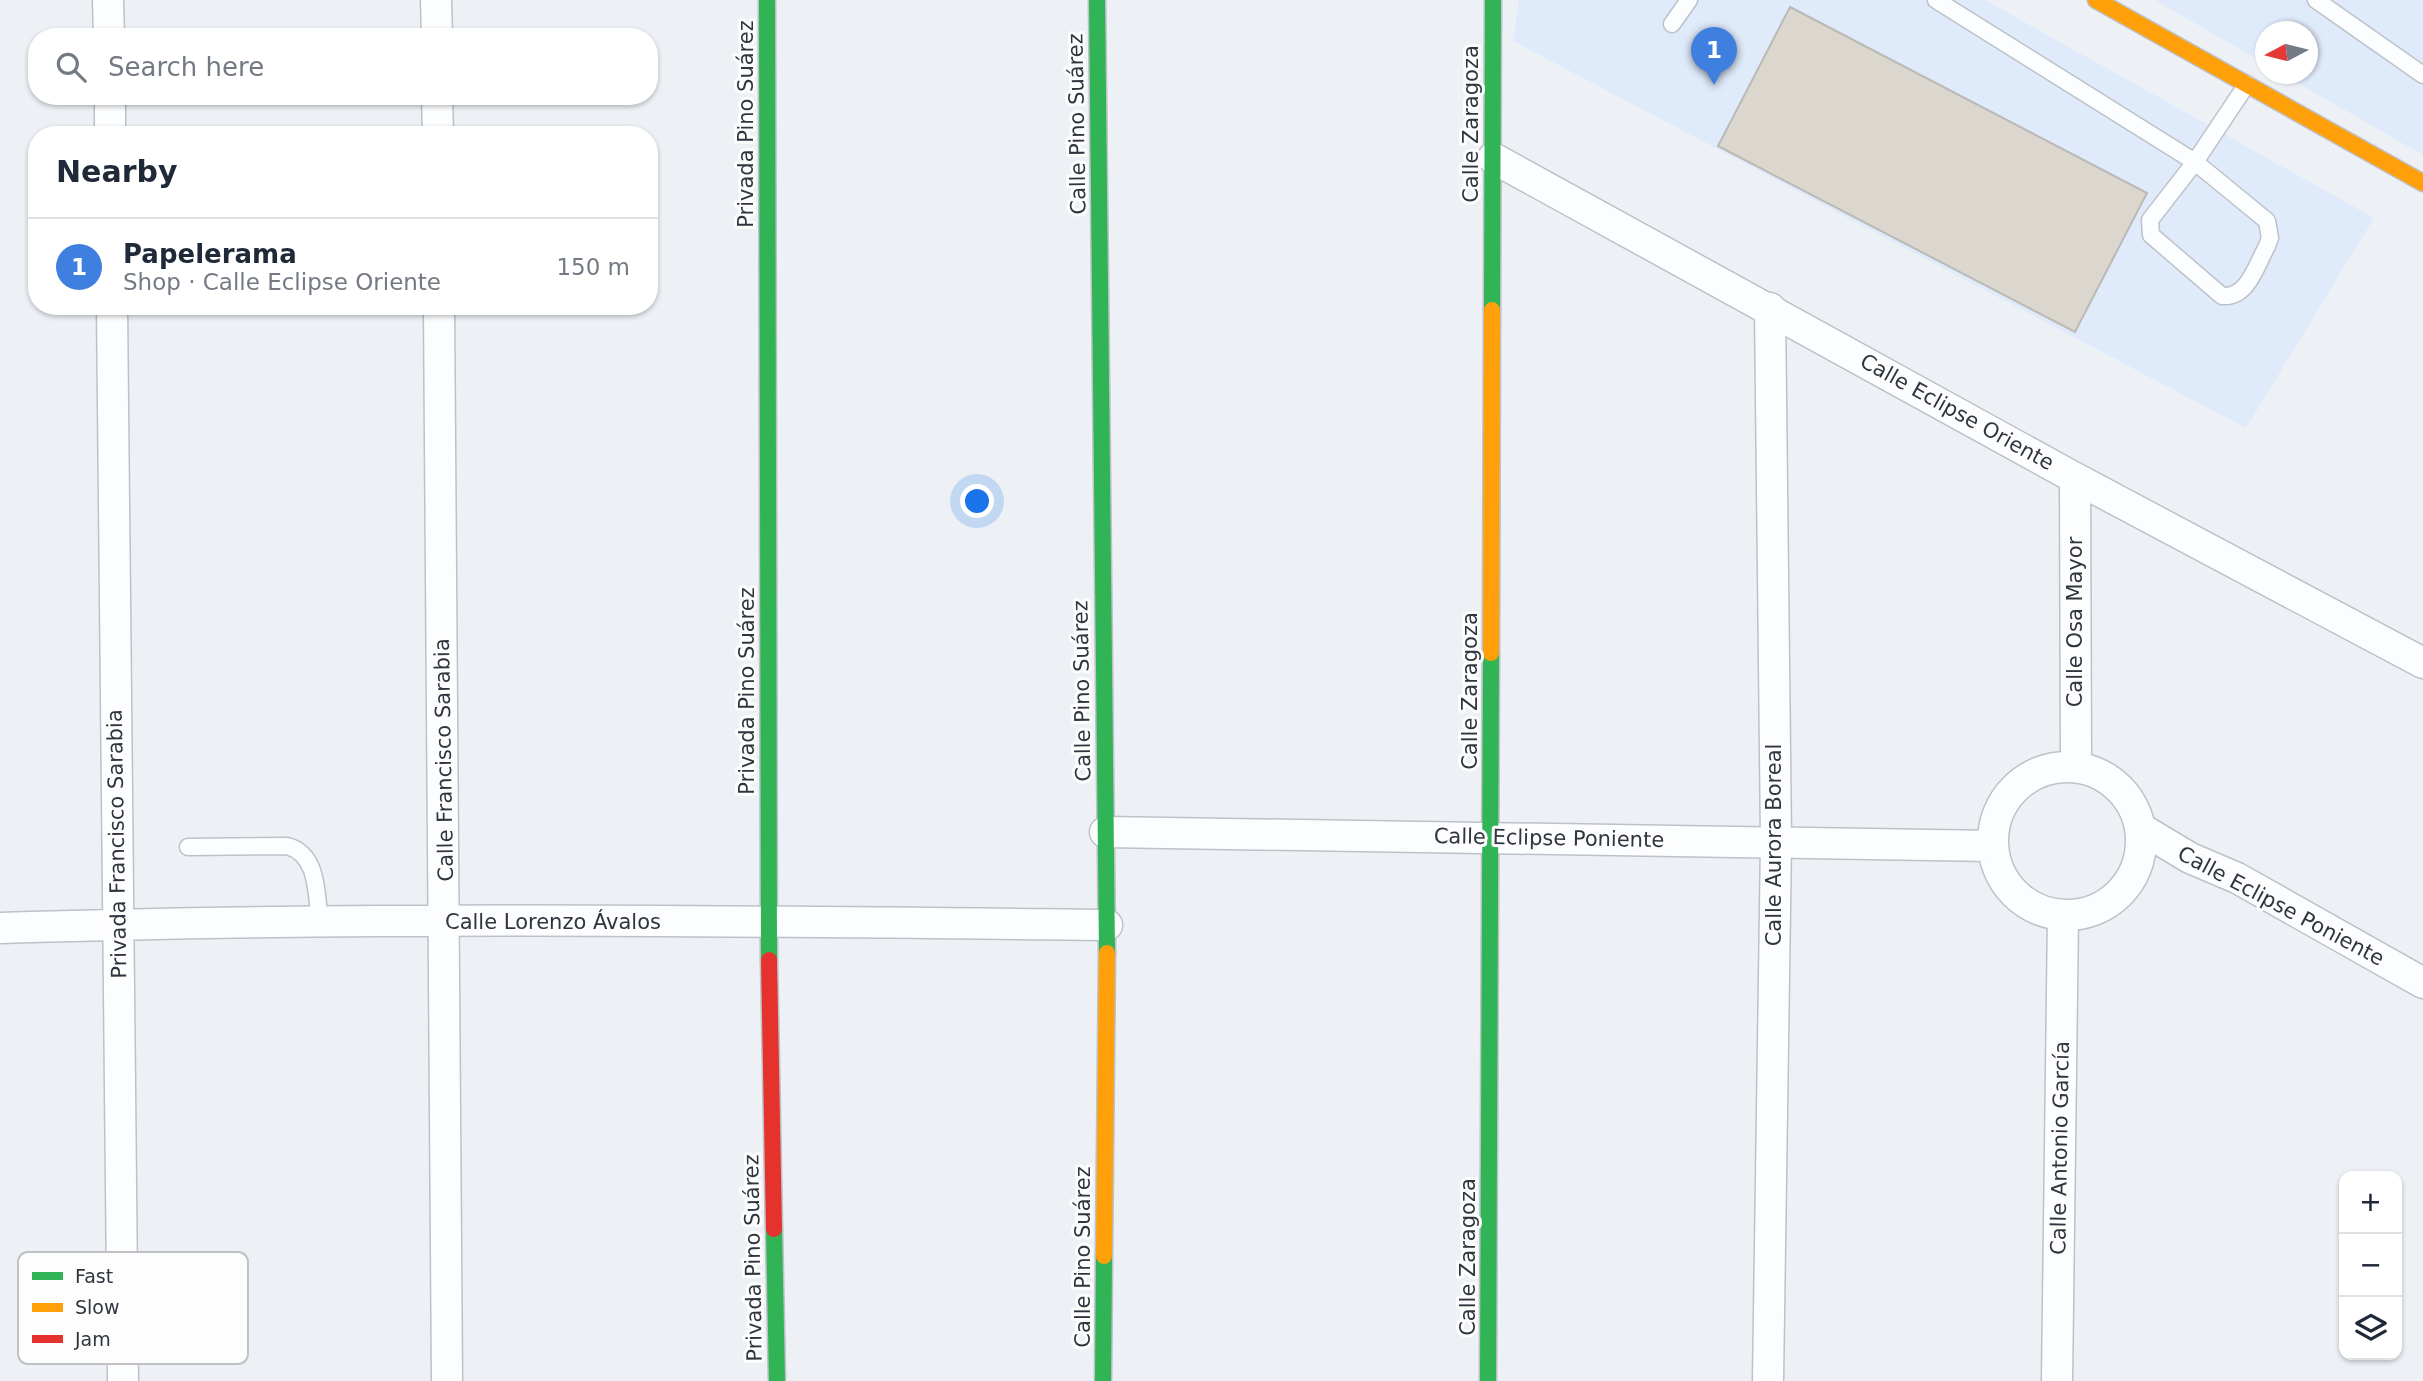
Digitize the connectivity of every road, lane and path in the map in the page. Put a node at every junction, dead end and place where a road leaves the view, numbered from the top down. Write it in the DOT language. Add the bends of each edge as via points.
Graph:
graph roads {
  1 [pos="108,0"];
  2 [pos="436,0"];
  3 [pos="767,0"];
  4 [pos="1097,0"];
  5 [pos="1493,0"];
  6 [pos="1689,0"];
  7 [pos="1936,0"];
  8 [pos="2096,0"];
  9 [pos="2316,0"];
  10 [pos="1672,24"];
  11 [pos="109,28"];
  12 [pos="437,28"];
  13 [pos="2423,75"];
  14 [pos="2247,84"];
  15 [pos="110,105"];
  16 [pos="437,105"];
  17 [pos="110,126"];
  18 [pos="438,126"];
  19 [pos="1493,158"];
  20 [pos="2195,162"];
  21 [pos="2423,183"];
  22 [pos="1770,308"];
  23 [pos="112,315"];
  24 [pos="439,315"];
  25 [pos="2075,478"];
  26 [pos="2423,663"];
  27 [pos="2076,766"];
  28 [pos="2140,828"];
  29 [pos="1105,832"];
  30 [pos="1492,837"];
  31 [pos="1776,841"];
  32 [pos="1992,846"];
  33 [pos="188,847"];
  34 [pos="2063,915"];
  35 [pos="768,921"];
  36 [pos="320,923"];
  37 [pos="446,923"];
  38 [pos="118,924"];
  39 [pos="1107,925"];
  40 [pos="0,928"];
  41 [pos="2423,984"];
  42 [pos="122,1252"];
  43 [pos="447,1381"];
  44 [pos="777,1381"];
  45 [pos="1103,1381"];
  46 [pos="1488,1381"];
  47 [pos="1768,1381"];
  48 [pos="2057,1381"];
  1 -- 11 [label="street"];
  2 -- 12 [label="street"];
  3 -- 35 [label="street, Privada Pino Suárez"];
  4 -- 29 [label="street, Calle Pino Suárez"];
  5 -- 19 [label="street, Calle Zaragoza"];
  6 -- 10 [label="lane"];
  7 -- 20 [label="lane"];
  8 -- 14 [label="street"];
  9 -- 13 [label="lane"];
  14 -- 20 [label="lane"];
  14 -- 21 [label="street"];
  15 -- 17 [label="street"];
  16 -- 18 [label="street"];
  19 -- 22 [label="street, Calle Eclipse Oriente"];
  19 -- 30 [label="street, Calle Zaragoza"];
  20 -- 20 [label="lane" via="2262,214 2270,229 2267,246 2242,292 2234,297 2222,296 2151,235 2150,220"];
  22 -- 25 [label="street, Calle Eclipse Oriente"];
  22 -- 31 [label="street, Calle Aurora Boreal"];
  23 -- 38 [label="street, Privada Francisco Sarabia"];
  24 -- 37 [label="street, Calle Francisco Sarabia"];
  25 -- 26 [label="street, Calle Eclipse Oriente"];
  25 -- 27 [label="street, Calle Osa Mayor"];
  27 -- 28 [label="street" via="2116,785 2131,804"];
  27 -- 32 [label="street" via="2033,774 2013,789 2000,808"];
  28 -- 34 [label="street" via="2133,875 2117,895 2097,909"];
  28 -- 41 [label="street, Calle Eclipse Poniente"];
  29 -- 30 [label="street, Calle Eclipse Poniente"];
  29 -- 39 [label="street, Calle Pino Suárez"];
  30 -- 31 [label="street, Calle Eclipse Poniente"];
  30 -- 46 [label="street, Calle Zaragoza"];
  31 -- 32 [label="street, Calle Eclipse Poniente"];
  31 -- 47 [label="street, Calle Aurora Boreal"];
  32 -- 34 [label="street" via="2007,885 2026,903"];
  33 -- 36 [label="lane" via="300,849 310,862"];
  34 -- 48 [label="street, Calle Antonio García"];
  35 -- 37 [label="street, Calle Lorenzo Ávalos"];
  35 -- 39 [label="street, Calle Lorenzo Ávalos"];
  35 -- 44 [label="street, Privada Pino Suárez"];
  36 -- 37 [label="street, Calle Lorenzo Ávalos"];
  36 -- 38 [label="street, Calle Lorenzo Ávalos"];
  37 -- 43 [label="street, Calle Francisco Sarabia"];
  38 -- 40 [label="street, Calle Lorenzo Ávalos"];
  38 -- 42 [label="street, Privada Francisco Sarabia"];
  39 -- 45 [label="street, Calle Pino Suárez"];
}
